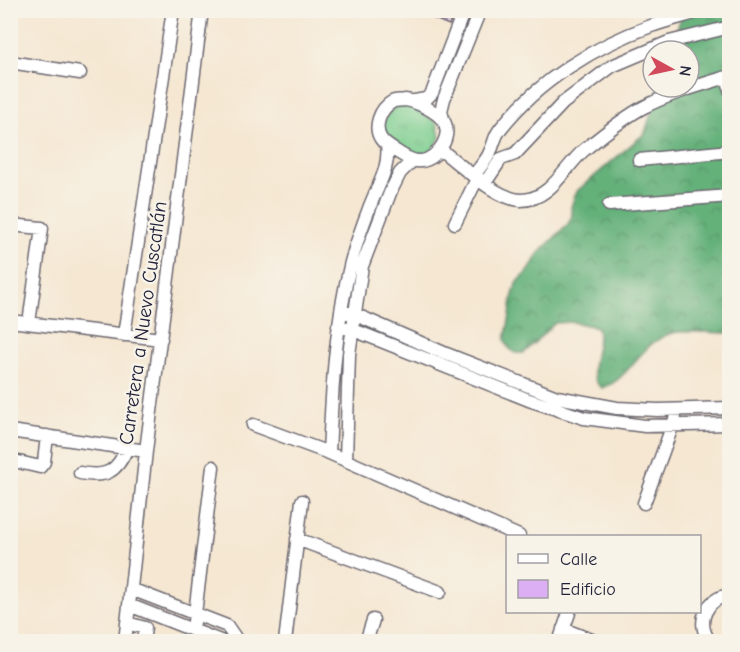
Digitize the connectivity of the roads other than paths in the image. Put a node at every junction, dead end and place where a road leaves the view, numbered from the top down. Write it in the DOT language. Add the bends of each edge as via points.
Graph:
graph roads {
  1 [pos="173,10"];
  2 [pos="202,10"];
  3 [pos="464,10"];
  4 [pos="480,10"];
  5 [pos="704,10"];
  6 [pos="729,27"];
  7 [pos="602,47"];
  8 [pos="10,62"];
  9 [pos="612,66"];
  10 [pos="80,74"];
  11 [pos="729,76"];
  12 [pos="729,90"];
  13 [pos="415,101"];
  14 [pos="443,119"];
  15 [pos="387,145"];
  16 [pos="441,150"];
  17 [pos="729,151"];
  18 [pos="496,155"];
  19 [pos="639,160"];
  20 [pos="412,161"];
  21 [pos="479,178"];
  22 [pos="729,196"];
  23 [pos="609,205"];
  24 [pos="454,223"];
  25 [pos="10,225"];
  26 [pos="341,311"];
  27 [pos="354,314"];
  28 [pos="10,321"];
  29 [pos="28,323"];
  30 [pos="338,326"];
  31 [pos="351,329"];
  32 [pos="124,335"];
  33 [pos="161,339"];
  34 [pos="729,408"];
  35 [pos="678,410"];
  36 [pos="729,424"];
  37 [pos="254,425"];
  38 [pos="673,425"];
  39 [pos="10,431"];
  40 [pos="47,436"];
  41 [pos="127,448"];
  42 [pos="146,451"];
  43 [pos="329,453"];
  44 [pos="10,460"];
  45 [pos="346,460"];
  46 [pos="213,467"];
  47 [pos="80,473"];
  48 [pos="302,501"];
  49 [pos="645,503"];
  50 [pos="515,535"];
  51 [pos="297,538"];
  52 [pos="131,589"];
  53 [pos="440,592"];
  54 [pos="729,595"];
  55 [pos="129,605"];
  56 [pos="702,610"];
  57 [pos="569,613"];
  58 [pos="195,614"];
  59 [pos="373,620"];
  60 [pos="127,623"];
  61 [pos="563,629"];
  62 [pos="193,630"];
  63 [pos="125,642"];
  64 [pos="143,642"];
  65 [pos="223,642"];
  66 [pos="238,642"];
  67 [pos="285,642"];
  68 [pos="366,642"];
  69 [pos="559,642"];
  70 [pos="597,642"];
  71 [pos="710,642"];
  1 -- 32 [label="street"];
  2 -- 33 [label="street, Carretera a Nuevo Cuscatlán"];
  3 -- 13 [label="street" via="432,93"];
  4 -- 14 [label="street" via="444,99"];
  5 -- 7 [label="street" via="650,26"];
  6 -- 9 [label="street" via="669,42"];
  7 -- 9 [label="street"];
  7 -- 18 [label="street" via="555,76 529,98 492,140"];
  8 -- 10 [label="street"];
  9 -- 18 [label="street" via="563,103 515,154"];
  11 -- 12 [label="street"];
  11 -- 21 [label="street" via="642,108 583,151 547,191 532,198 504,196"];
  13 -- 14 [label="street"];
  13 -- 15 [label="street" via="393,101 385,108 377,128"];
  14 -- 16 [label="street" via="446,132"];
  15 -- 20 [label="street"];
  15 -- 26 [label="street" via="386,169 351,262"];
  16 -- 20 [label="street" via="425,160"];
  16 -- 21 [label="street"];
  17 -- 19 [label="street"];
  18 -- 21 [label="street"];
  20 -- 27 [label="street" via="400,172 380,217 362,266"];
  21 -- 24 [label="street"];
  22 -- 23 [label="street"];
  25 -- 29 [label="street" via="42,228"];
  26 -- 27 [label="street"];
  26 -- 30 [label="street"];
  27 -- 31 [label="street"];
  27 -- 35 [label="street" via="557,397 617,408"];
  28 -- 29 [label="street"];
  29 -- 32 [label="street"];
  30 -- 31 [label="street"];
  30 -- 43 [label="street"];
  31 -- 38 [label="street" via="553,409 615,424"];
  31 -- 45 [label="street"];
  32 -- 33 [label="street"];
  33 -- 42 [label="street, Carretera a Nuevo Cuscatlán"];
  34 -- 35 [label="street"];
  35 -- 38 [label="street"];
  36 -- 38 [label="street"];
  37 -- 43 [label="street"];
  38 -- 49 [label="street"];
  39 -- 40 [label="street"];
  40 -- 41 [label="street"];
  40 -- 44 [label="street" via="40,467"];
  41 -- 42 [label="street"];
  41 -- 47 [label="street" via="114,470"];
  42 -- 52 [label="street, Carretera a Nuevo Cuscatlán"];
  43 -- 45 [label="street"];
  45 -- 50 [label="street"];
  46 -- 58 [label="street"];
  48 -- 51 [label="street"];
  51 -- 53 [label="street"];
  51 -- 67 [label="street"];
  52 -- 55 [label="street, Carretera a Nuevo Cuscatlán"];
  52 -- 58 [label="street"];
  54 -- 56 [label="street" via="712,601"];
  55 -- 60 [label="street, Carretera a Nuevo Cuscatlán"];
  55 -- 62 [label="street"];
  56 -- 71 [label="street" via="703,628"];
  57 -- 61 [label="street"];
  58 -- 62 [label="street"];
  58 -- 66 [label="street" via="227,626"];
  59 -- 68 [label="street"];
  60 -- 63 [label="street, Carretera a Nuevo Cuscatlán"];
  60 -- 64 [label="street" via="145,627"];
  61 -- 69 [label="street"];
  61 -- 70 [label="street"];
  62 -- 65 [label="street"];
}
